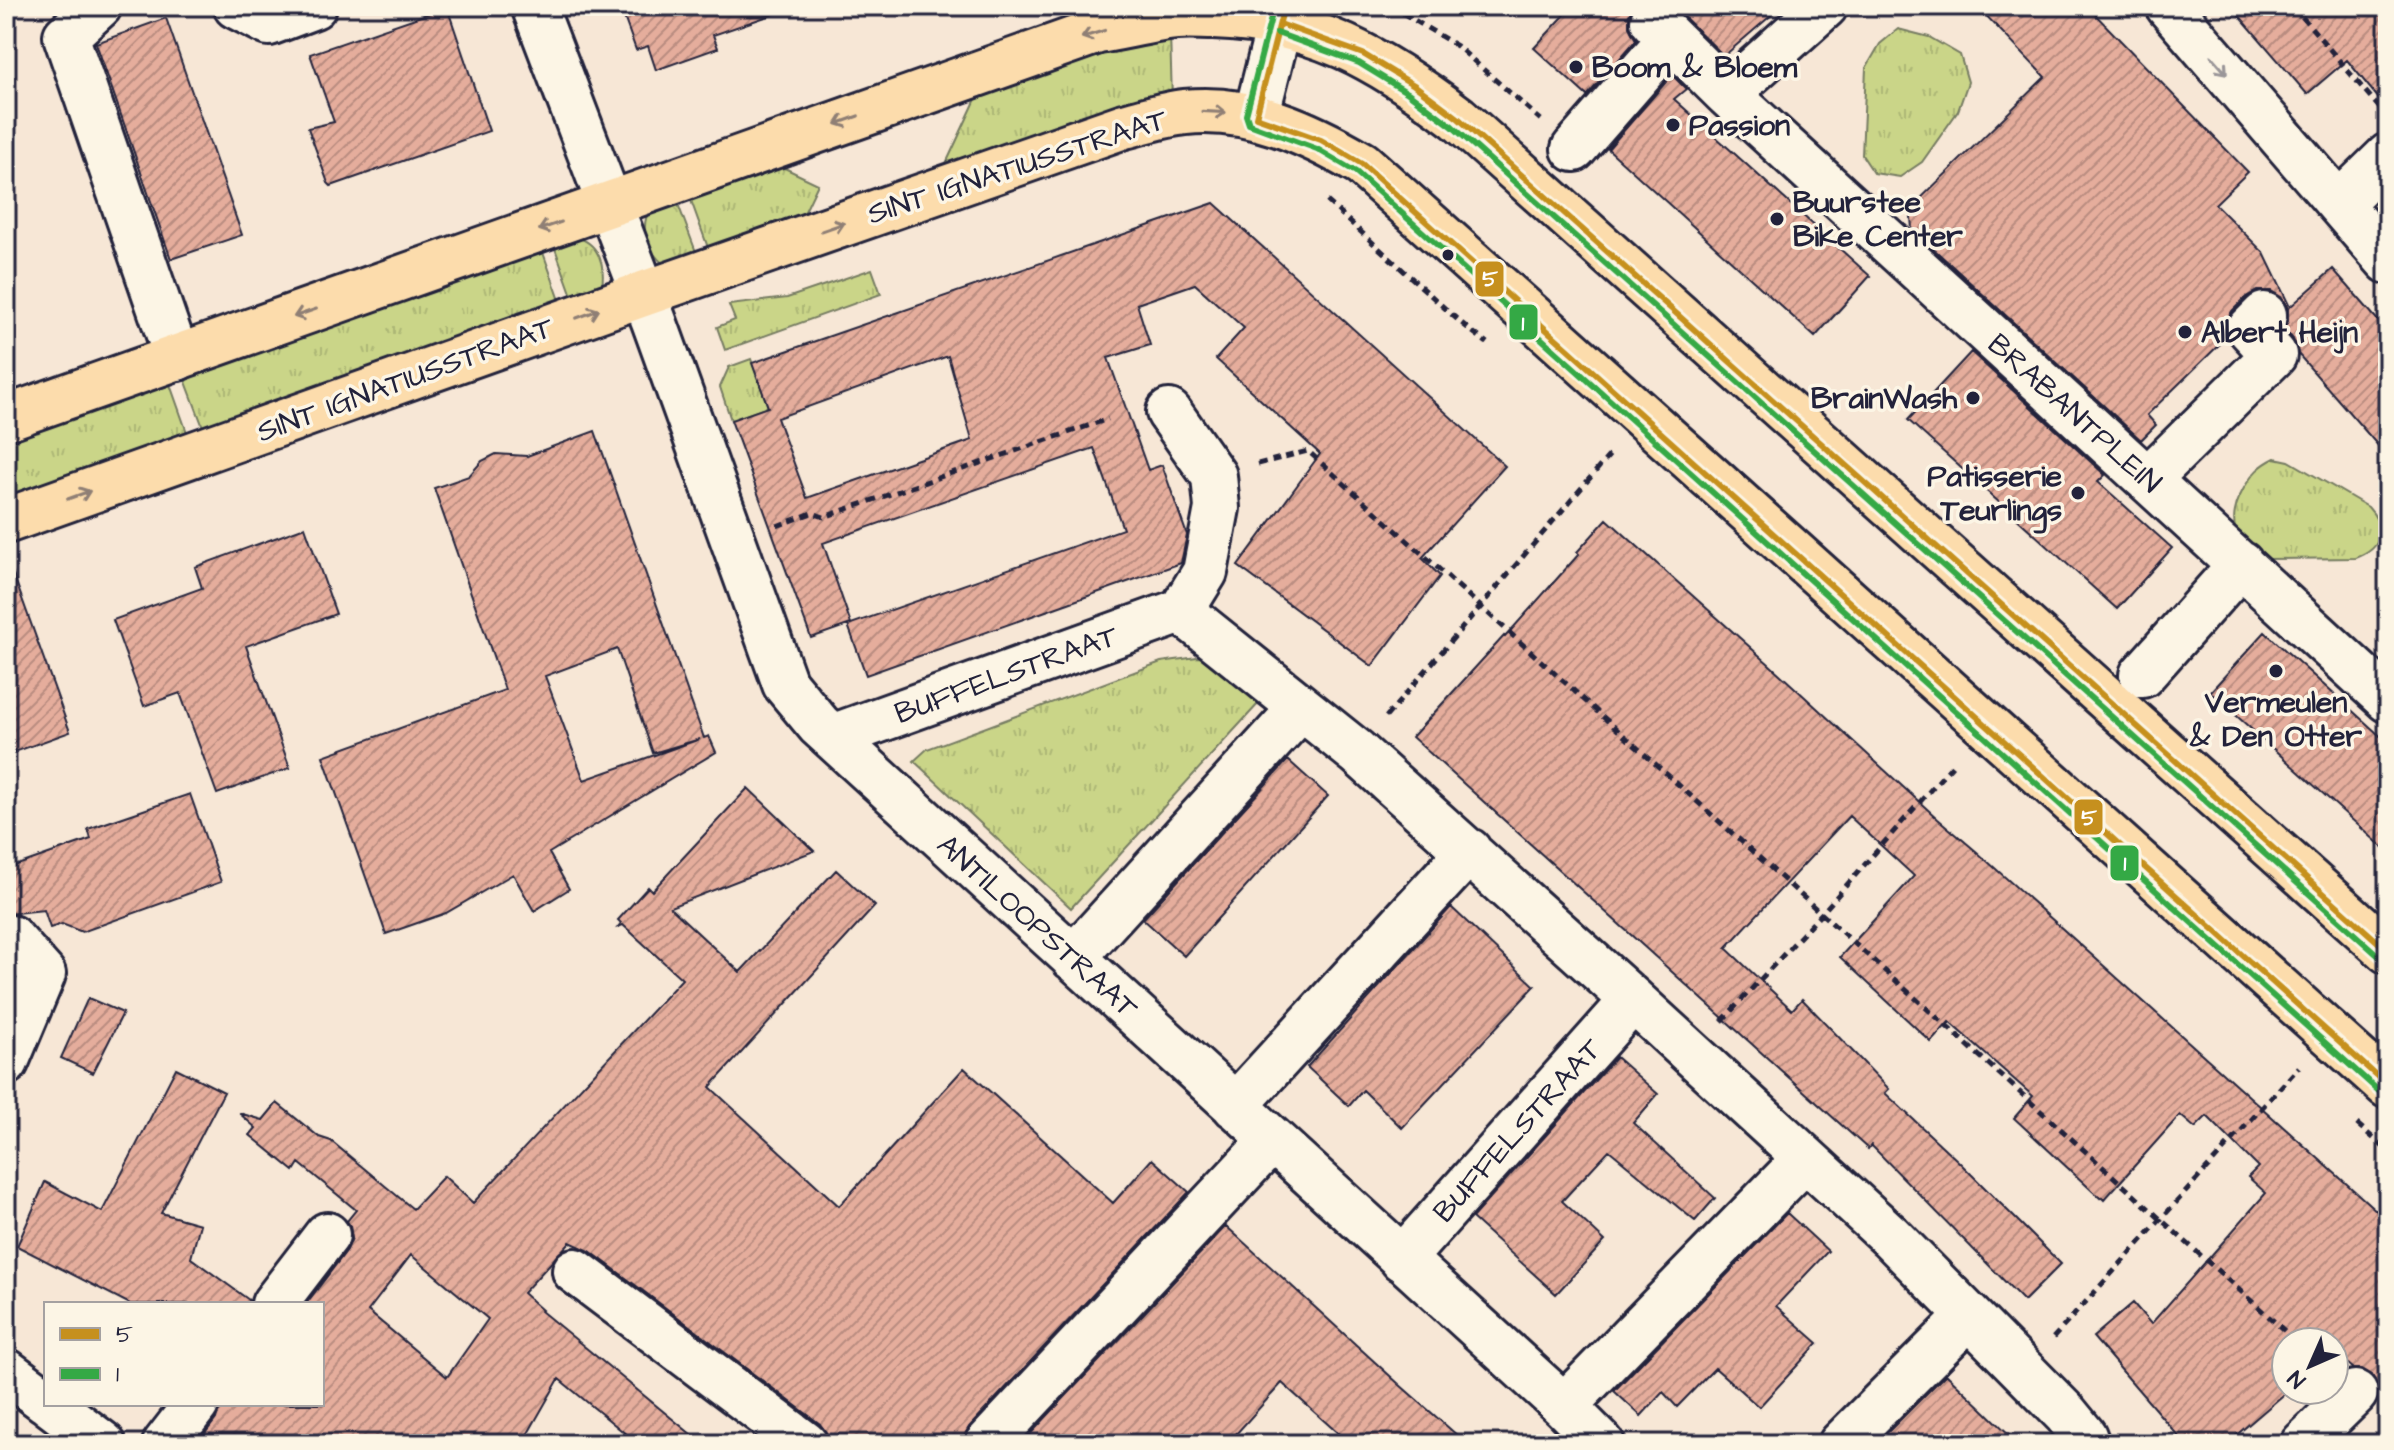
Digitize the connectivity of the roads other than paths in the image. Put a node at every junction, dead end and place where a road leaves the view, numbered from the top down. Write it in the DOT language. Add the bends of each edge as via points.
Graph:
graph roads {
  1 [pos="99,6"];
  2 [pos="236,6"];
  3 [pos="314,6"];
  4 [pos="534,6"];
  5 [pos="1825,6"];
  6 [pos="2168,6"];
  7 [pos="1282,15"];
  8 [pos="1727,94"];
  9 [pos="1256,117"];
  10 [pos="1574,149"];
  11 [pos="2388,156"];
  12 [pos="2339,204"];
  13 [pos="609,205"];
  14 [pos="2388,261"];
  15 [pos="643,294"];
  16 [pos="2264,315"];
  17 [pos="177,358"];
  18 [pos="1169,412"];
  19 [pos="6,418"];
  20 [pos="2148,479"];
  21 [pos="6,521"];
  22 [pos="2241,564"];
  23 [pos="1181,611"];
  24 [pos="2142,675"];
  25 [pos="2388,699"];
  26 [pos="1301,708"];
  27 [pos="832,737"];
  28 [pos="1469,851"];
  29 [pos="11,938"];
  30 [pos="2388,951"];
  31 [pos="1073,958"];
  32 [pos="1633,1000"];
  33 [pos="6,1062"];
  34 [pos="2388,1086"];
  35 [pos="1235,1106"];
  36 [pos="1272,1140"];
  37 [pos="1805,1159"];
  38 [pos="327,1235"];
  39 [pos="1402,1259"];
  40 [pos="575,1271"];
  41 [pos="276,1302"];
  42 [pos="1969,1316"];
  43 [pos="6,1371"];
  44 [pos="2355,1393"];
  45 [pos="44,1399"];
  46 [pos="53,1406"];
  47 [pos="194,1406"];
  48 [pos="1564,1406"];
  49 [pos="103,1444"];
  50 [pos="165,1444"];
  51 [pos="805,1444"];
  52 [pos="987,1444"];
  53 [pos="1602,1444"];
  54 [pos="1841,1444"];
  55 [pos="2087,1444"];
  56 [pos="2303,1444"];
  1 -- 17 [label="street" via="66,36"];
  2 -- 3 [label="street" via="269,23"];
  4 -- 13 [label="street, ANTILOOPSTRAAT"];
  5 -- 8 [label="street"];
  6 -- 12 [label="street, one-way"];
  7 -- 9 [label="street"];
  7 -- 13 [label="main road, one-way" via="1179,17 1098,31"];
  7 -- 30 [label="main road" via="1363,54 1458,118"];
  8 -- 10 [label="street, BRABANTPLEIN" via="1662,30"];
  8 -- 20 [label="street, BRABANTPLEIN"];
  15 -- 9 [label="main road, SINT IGNATIUSSTRAAT, one-way" via="1124,126 1185,112"];
  9 -- 34 [label="main road, SINT IGNATIUSSTRAAT" via="1321,140 1362,164"];
  11 -- 12 [label="street"];
  12 -- 14 [label="street"];
  13 -- 15 [label="street, ANTILOOPSTRAAT"];
  13 -- 17 [label="main road, one-way"];
  21 -- 15 [label="main road, SINT IGNATIUSSTRAAT, one-way"];
  15 -- 27 [label="street, ANTILOOPSTRAAT" via="785,684"];
  16 -- 20 [label="street" via="2250,329 2274,355"];
  17 -- 19 [label="main road"];
  18 -- 23 [label="street" via="1214,476 1217,508 1205,572"];
  20 -- 22 [label="street, BRABANTPLEIN"];
  22 -- 24 [label="street"];
  22 -- 25 [label="street, BRABANTPLEIN"];
  23 -- 26 [label="street"];
  23 -- 27 [label="street, BUFFELSTRAAT"];
  26 -- 28 [label="street"];
  26 -- 31 [label="street"];
  27 -- 31 [label="street, ANTILOOPSTRAAT"];
  28 -- 32 [label="street"];
  28 -- 35 [label="street"];
  29 -- 33 [label="street" via="43,974"];
  31 -- 35 [label="street, ANTILOOPSTRAAT"];
  32 -- 37 [label="street"];
  32 -- 39 [label="street, BUFFELSTRAAT"];
  35 -- 36 [label="street, ANTILOOPSTRAAT"];
  36 -- 39 [label="street, ANTILOOPSTRAAT"];
  36 -- 52 [label="street"];
  37 -- 42 [label="street"];
  37 -- 48 [label="street"];
  38 -- 41 [label="street"];
  39 -- 48 [label="street, ANTILOOPSTRAAT"];
  40 -- 51 [label="street"];
  42 -- 54 [label="street"];
  42 -- 55 [label="street" via="2066,1414"];
  43 -- 45 [label="street"];
  44 -- 56 [label="street"];
  46 -- 49 [label="street"];
  47 -- 50 [label="street"];
  48 -- 53 [label="street, ANTILOOPSTRAAT"];
}
